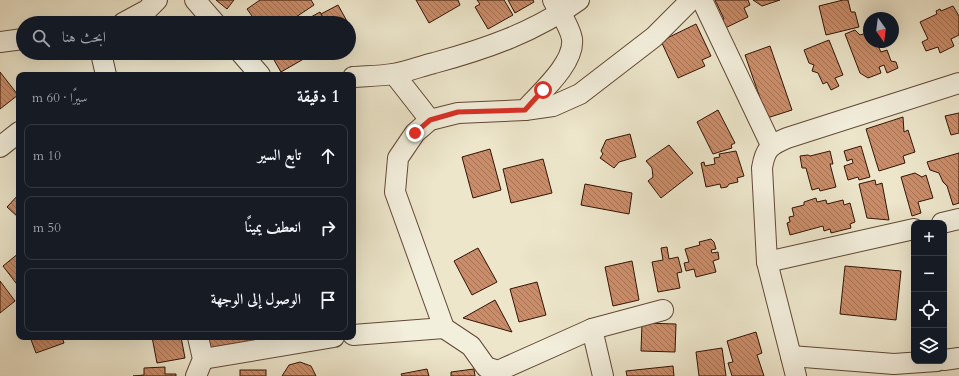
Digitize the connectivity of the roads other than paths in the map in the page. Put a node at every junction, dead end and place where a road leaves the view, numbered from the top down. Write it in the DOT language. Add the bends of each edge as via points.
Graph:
graph roads {
  1 [pos="157,0"];
  2 [pos="195,0"];
  3 [pos="579,0"];
  4 [pos="691,0"];
  5 [pos="702,0"];
  6 [pos="557,7"];
  7 [pos="135,16"];
  8 [pos="209,16"];
  9 [pos="16,40"];
  10 [pos="0,42"];
  11 [pos="103,60"];
  12 [pos="247,60"];
  13 [pos="105,72"];
  14 [pos="257,72"];
  15 [pos="394,74"];
  16 [pos="356,77"];
  17 [pos="959,83"];
  18 [pos="525,110"];
  19 [pos="430,120"];
  20 [pos="16,134"];
  21 [pos="771,145"];
  22 [pos="0,147"];
  23 [pos="959,219"];
  24 [pos="947,222"];
  25 [pos="911,230"];
  26 [pos="767,262"];
  27 [pos="663,310"];
  28 [pos="444,328"];
  29 [pos="592,329"];
  30 [pos="356,335"];
  31 [pos="198,340"];
  32 [pos="321,340"];
  33 [pos="791,356"];
  34 [pos="959,358"];
  35 [pos="947,360"];
  36 [pos="911,363"];
  37 [pos="199,368"];
  38 [pos="603,376"];
  39 [pos="796,376"];
  1 -- 7 [label="street"];
  2 -- 8 [label="street"];
  3 -- 6 [label="street"];
  4 -- 18 [label="street" via="654,37 580,94 553,106"];
  5 -- 21 [label="street"];
  6 -- 15 [label="street" via="507,40 468,54"];
  6 -- 18 [label="street" via="572,40 570,55 563,67"];
  9 -- 10 [label="street"];
  11 -- 13 [label="street"];
  12 -- 14 [label="street"];
  15 -- 16 [label="street"];
  15 -- 19 [label="street"];
  17 -- 21 [label="street"];
  18 -- 19 [label="street" via="458,112"];
  19 -- 28 [label="street" via="415,133 398,158 395,192"];
  20 -- 22 [label="street"];
  21 -- 26 [label="street" via="764,157 762,168"];
  23 -- 24 [label="street"];
  25 -- 26 [label="street"];
  26 -- 33 [label="street"];
  27 -- 29 [label="street"];
  28 -- 29 [label="street" via="471,346 486,366 498,371"];
  28 -- 30 [label="street"];
  29 -- 38 [label="street"];
  31 -- 37 [label="street"];
  32 -- 37 [label="street"];
  33 -- 36 [label="street" via="894,364"];
  33 -- 39 [label="street"];
  34 -- 35 [label="street"];
}
